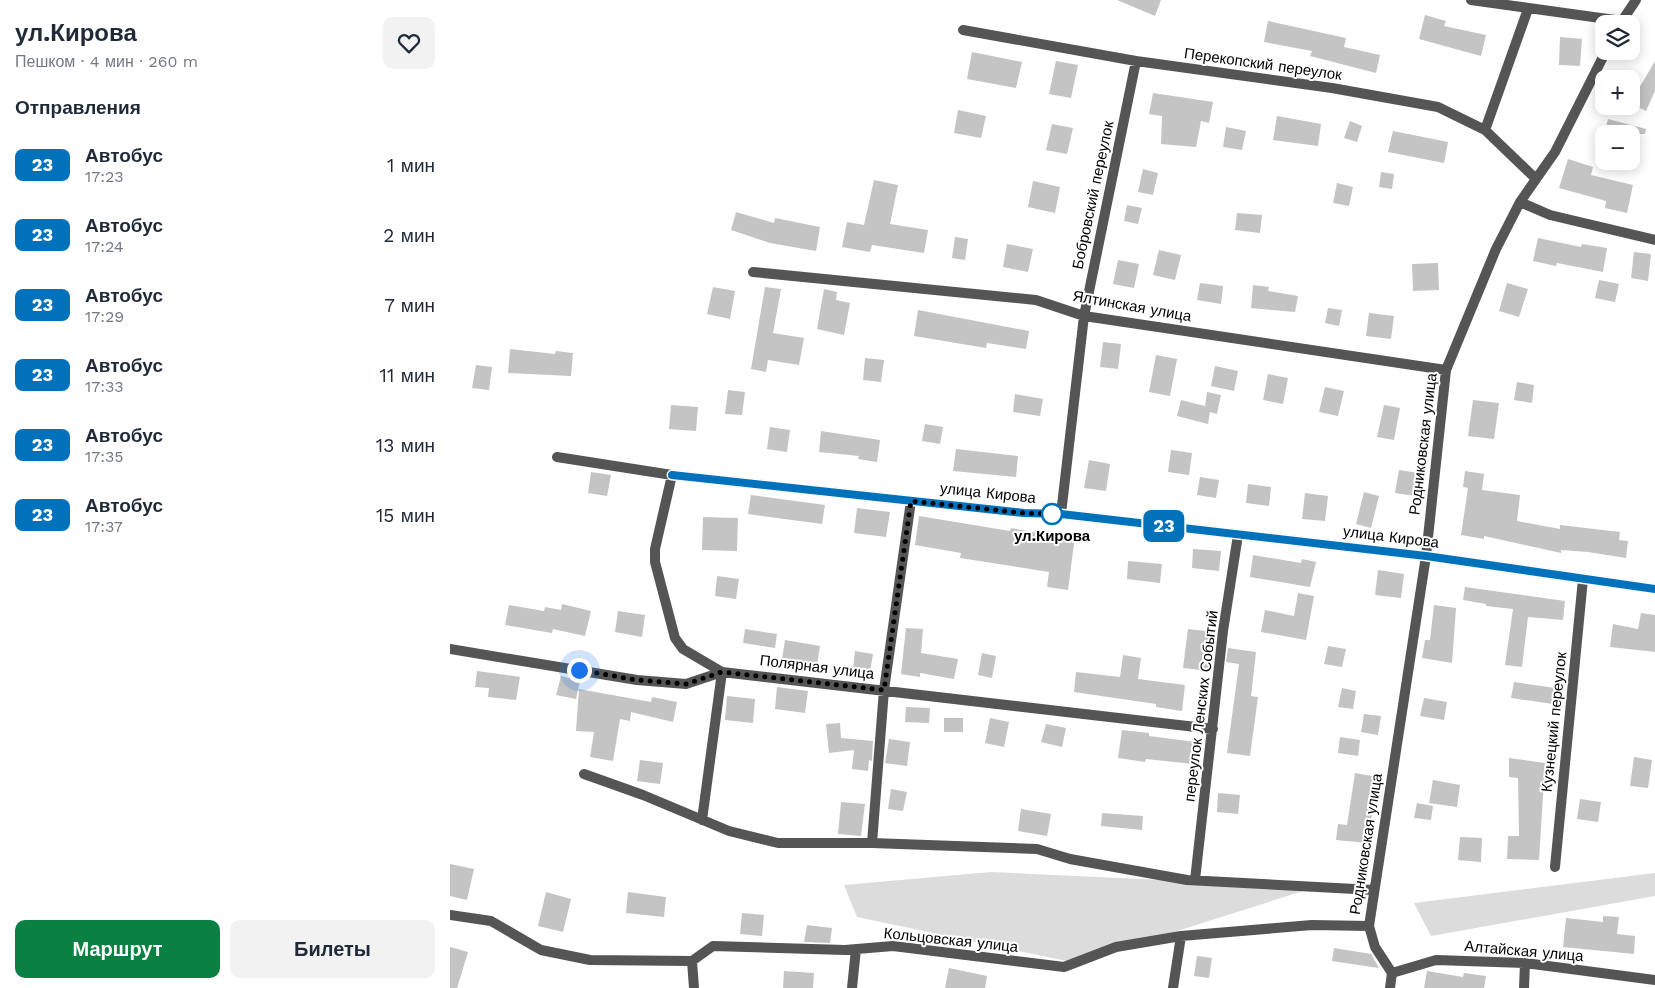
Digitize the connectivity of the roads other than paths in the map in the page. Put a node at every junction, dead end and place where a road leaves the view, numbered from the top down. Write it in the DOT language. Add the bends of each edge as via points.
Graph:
graph roads {
  1 [pos="1471,0"];
  2 [pos="1636,0"];
  3 [pos="1528,9"];
  4 [pos="1626,15"];
  5 [pos="1595,18"];
  6 [pos="963,30"];
  7 [pos="1601,60"];
  8 [pos="1136,61"];
  9 [pos="1485,130"];
  10 [pos="1535,178"];
  11 [pos="1520,202"];
  12 [pos="1655,240"];
  13 [pos="753,272"];
  14 [pos="1084,316"];
  15 [pos="1446,370"];
  16 [pos="557,457"];
  17 [pos="672,475"];
  18 [pos="911,501"];
  19 [pos="1061,514"];
  20 [pos="1238,535"];
  21 [pos="1426,556"];
  22 [pos="1583,579"];
  23 [pos="1655,589"];
  24 [pos="450,649"];
  25 [pos="722,672"];
  26 [pos="884,690"];
  27 [pos="1213,729"];
  28 [pos="584,774"];
  29 [pos="702,820"];
  30 [pos="872,843"];
  31 [pos="1555,866"];
  32 [pos="1195,880"];
  33 [pos="1374,890"];
  34 [pos="450,915"];
  35 [pos="1369,926"];
  36 [pos="1181,936"];
  37 [pos="856,949"];
  38 [pos="692,961"];
  39 [pos="1526,964"];
  40 [pos="1392,972"];
  41 [pos="1655,980"];
  42 [pos="694,988"];
  43 [pos="852,988"];
  44 [pos="1173,988"];
  45 [pos="1390,988"];
  46 [pos="1524,988"];
  1 -- 3 [label="street"];
  2 -- 4 [label="street"];
  3 -- 5 [label="street"];
  3 -- 9 [label="street"];
  6 -- 8 [label="street, Перекопский переулок"];
  7 -- 10 [label="street, Родниковская улица" via="1555,152"];
  8 -- 9 [label="street, Перекопский переулок" via="1332,88 1438,107"];
  8 -- 14 [label="street, Бобровский переулок"];
  9 -- 10 [label="street, Перекопский переулок"];
  10 -- 11 [label="street, Родниковская улица"];
  11 -- 12 [label="street" via="1550,215"];
  11 -- 15 [label="street, Родниковская улица" via="1496,249"];
  13 -- 14 [label="street, Ялтинская улица" via="1036,300"];
  14 -- 15 [label="street, Ялтинская улица"];
  14 -- 19 [label="street, Бобровский переулок"];
  15 -- 21 [label="street, Родниковская улица"];
  16 -- 17 [label="street, улица Кирова"];
  17 -- 18 [label="street, улица Кирова"];
  17 -- 25 [label="street" via="655,562 675,638 682,649"];
  18 -- 19 [label="street, улица Кирова"];
  18 -- 26 [label="street"];
  19 -- 20 [label="street, улица Кирова"];
  20 -- 21 [label="street, улица Кирова"];
  20 -- 27 [label="street, переулок Ленских Событий" via="1223,631"];
  21 -- 22 [label="street, улица Кирова"];
  21 -- 33 [label="street, Родниковская улица"];
  22 -- 23 [label="street, улица Кирова"];
  22 -- 31 [label="street, Кузнецкий переулок"];
  24 -- 25 [label="street, Полярная улица" via="637,680 686,684"];
  25 -- 26 [label="street, Полярная улица"];
  25 -- 29 [label="street"];
  26 -- 27 [label="street, Полярная улица"];
  26 -- 30 [label="street"];
  27 -- 32 [label="street, переулок Ленских Событий"];
  28 -- 29 [label="street"];
  29 -- 30 [label="street" via="729,831 778,843"];
  30 -- 32 [label="street" via="1037,849 1070,859"];
  32 -- 33 [label="street"];
  33 -- 35 [label="street, Родниковская улица"];
  34 -- 38 [label="street" via="491,921 541,950 590,960"];
  35 -- 36 [label="street, Кольцовская улица" via="1312,925"];
  35 -- 40 [label="street, Родниковская улица" via="1376,947"];
  36 -- 37 [label="street, Кольцовская улица" via="1116,947 1064,968 893,946"];
  36 -- 44 [label="street"];
  37 -- 38 [label="street, Кольцовская улица" via="713,946"];
  37 -- 43 [label="street"];
  38 -- 42 [label="street"];
  39 -- 40 [label="street, Алтайская улица" via="1436,960"];
  39 -- 41 [label="street, Алтайская улица"];
  39 -- 46 [label="street"];
  40 -- 45 [label="street"];
}
